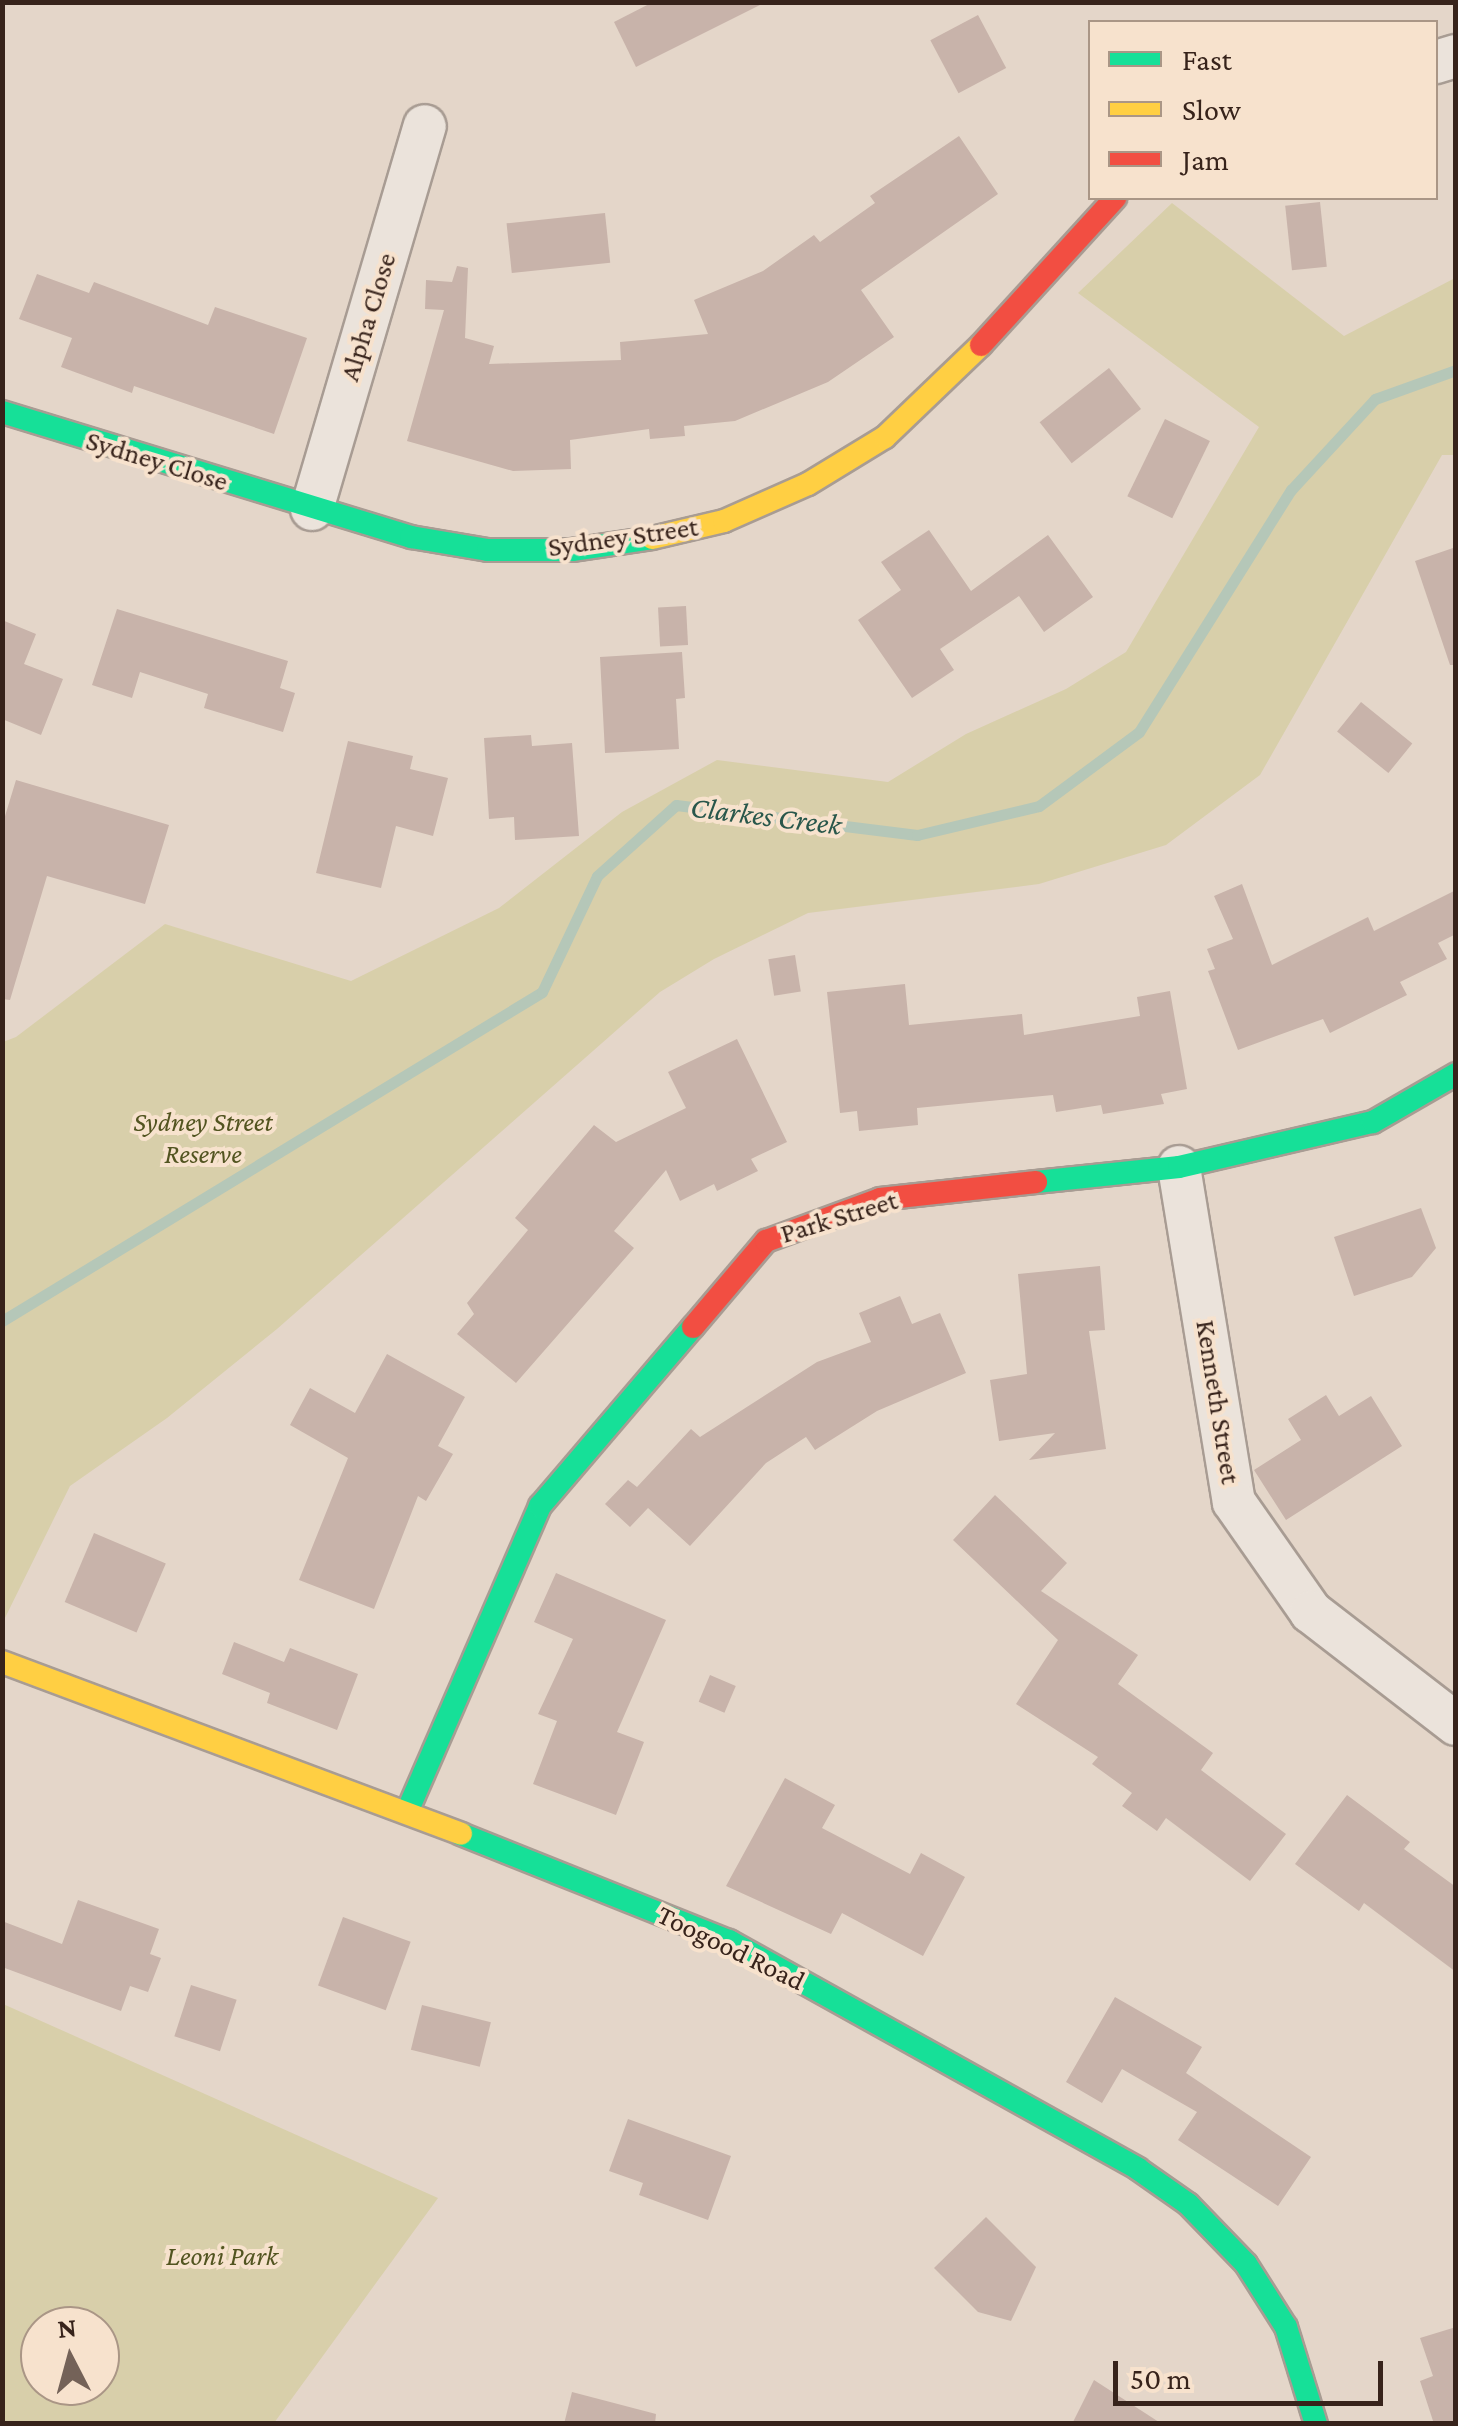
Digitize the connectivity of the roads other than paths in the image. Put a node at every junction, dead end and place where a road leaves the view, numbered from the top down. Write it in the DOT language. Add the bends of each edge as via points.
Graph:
graph roads {
  1 [pos="425,126"];
  2 [pos="1113,200"];
  3 [pos="2,412"];
  4 [pos="312,509"];
  5 [pos="1456,1074"];
  6 [pos="1180,1167"];
  7 [pos="2,1662"];
  8 [pos="1456,1724"];
  9 [pos="406,1812"];
  10 [pos="1316,2424"];
  1 -- 4 [label="street, Alpha Close"];
  2 -- 4 [label="street, Sydney Street" via="951,378 885,437 808,484 724,521 572,550 488,550"];
  3 -- 4 [label="street, Sydney Close"];
  5 -- 6 [label="street, Park Street" via="1373,1122"];
  6 -- 8 [label="street, Kenneth Street" via="1234,1502 1310,1612"];
  6 -- 9 [label="street, Park Street" via="880,1198 766,1240 540,1506"];
  7 -- 9 [label="street, Toogood Road"];
  9 -- 10 [label="street, Toogood Road" via="729,1941 1138,2169 1188,2204 1246,2264 1286,2327"];
}
